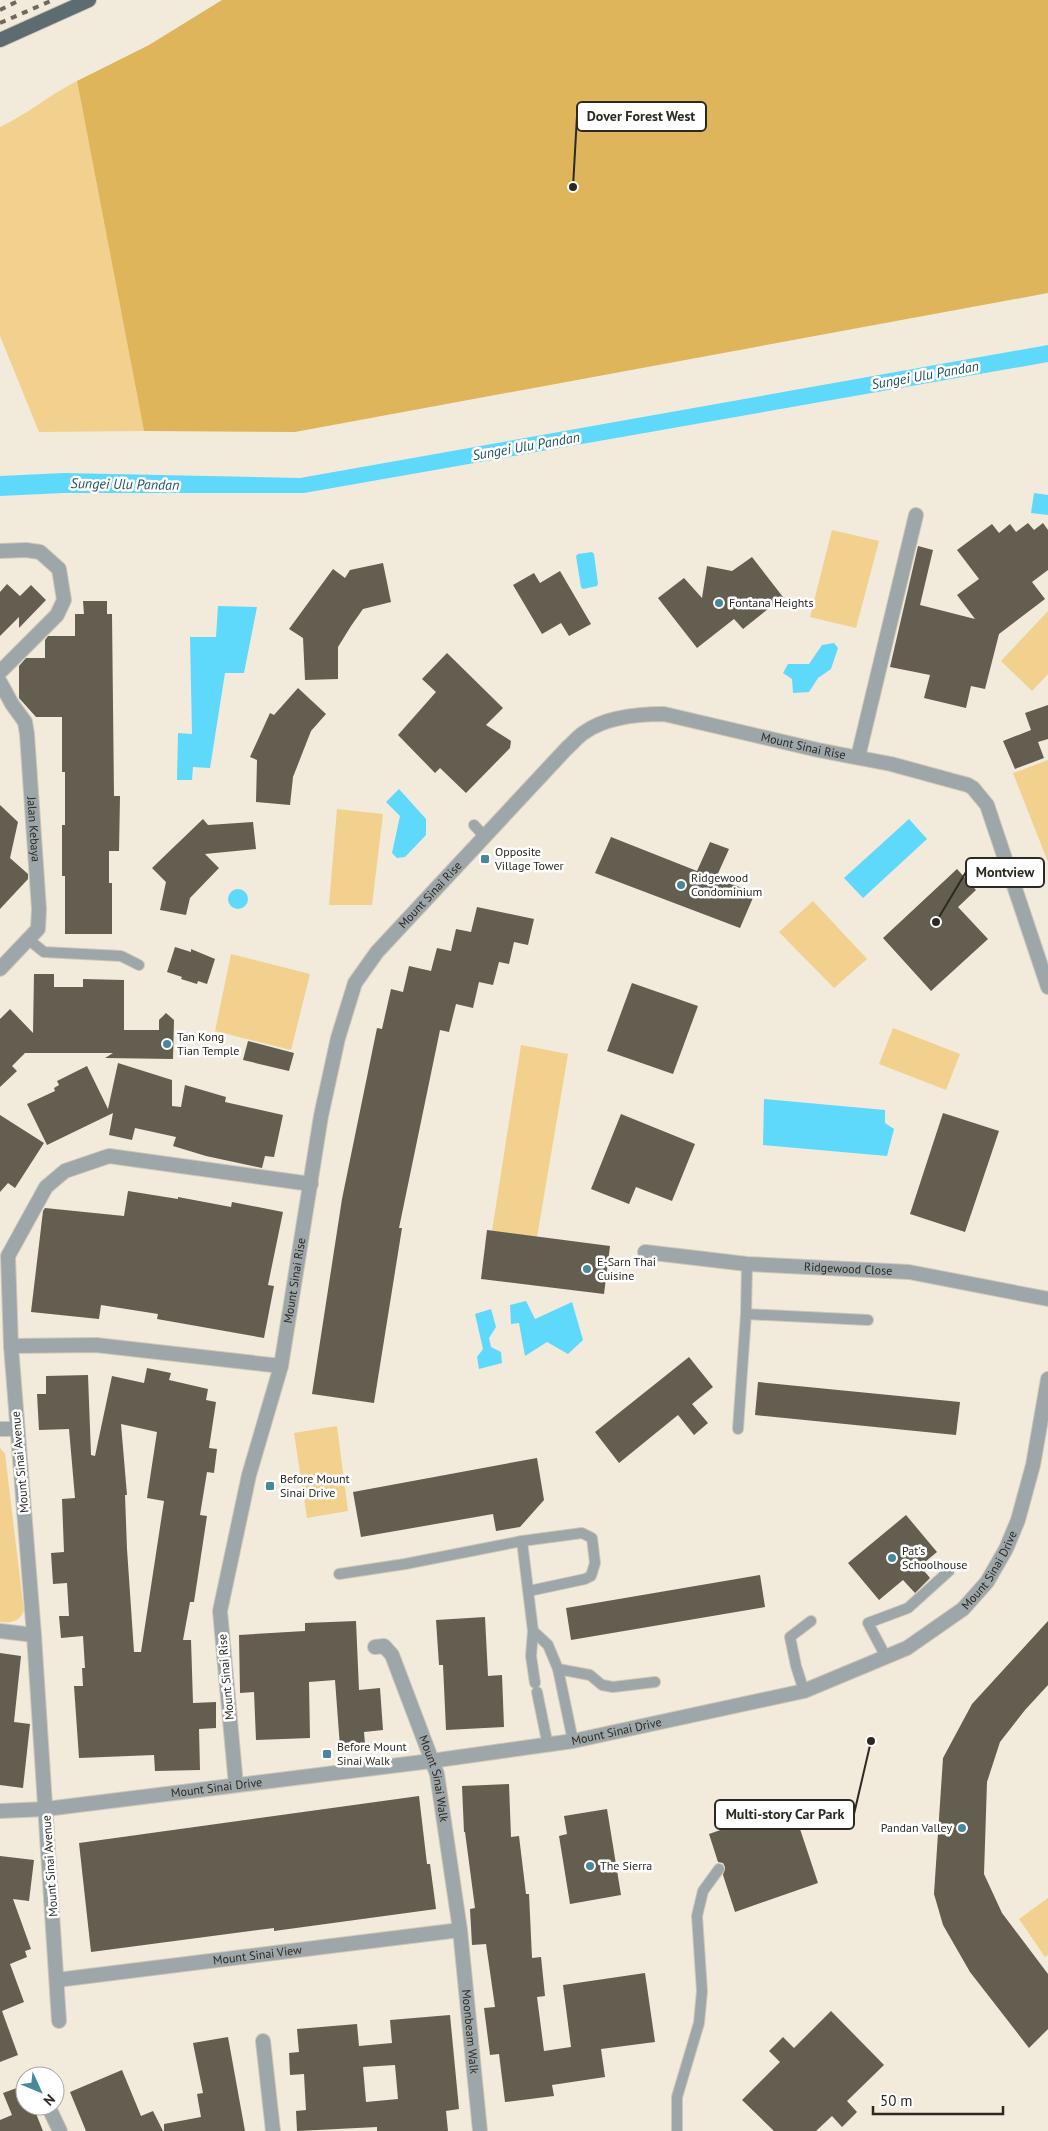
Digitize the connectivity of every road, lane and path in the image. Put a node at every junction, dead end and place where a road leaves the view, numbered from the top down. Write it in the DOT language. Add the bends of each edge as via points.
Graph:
graph roads {
  1 [pos="89,0"];
  2 [pos="0,40"];
  3 [pos="916,514"];
  4 [pos="0,551"];
  5 [pos="0,672"];
  6 [pos="0,682"];
  7 [pos="858,757"];
  8 [pos="474,825"];
  9 [pos="485,837"];
  10 [pos="29,940"];
  11 [pos="1043,950"];
  12 [pos="139,965"];
  13 [pos="0,969"];
  14 [pos="1048,986"];
  15 [pos="311,1184"];
  16 [pos="645,1252"];
  17 [pos="747,1264"];
  18 [pos="1048,1299"];
  19 [pos="746,1314"];
  20 [pos="868,1320"];
  21 [pos="11,1346"];
  22 [pos="281,1366"];
  23 [pos="1048,1379"];
  24 [pos="0,1429"];
  25 [pos="16,1429"];
  26 [pos="738,1429"];
  27 [pos="522,1541"];
  28 [pos="949,1571"];
  29 [pos="339,1574"];
  30 [pos="529,1591"];
  31 [pos="811,1621"];
  32 [pos="0,1631"];
  33 [pos="533,1632"];
  34 [pos="34,1635"];
  35 [pos="375,1647"];
  36 [pos="886,1657"];
  37 [pos="558,1669"];
  38 [pos="655,1682"];
  39 [pos="804,1691"];
  40 [pos="574,1741"];
  41 [pos="548,1746"];
  42 [pos="431,1761"];
  43 [pos="236,1785"];
  44 [pos="46,1809"];
  45 [pos="0,1811"];
  46 [pos="719,1868"];
  47 [pos="460,1930"];
  48 [pos="57,1980"];
  49 [pos="60,2020"];
  50 [pos="264,2041"];
  51 [pos="53,2116"];
  52 [pos="60,2131"];
  53 [pos="274,2131"];
  54 [pos="480,2131"];
  55 [pos="676,2131"];
  1 -- 2 [label="main road"];
  3 -- 7 [label="street, Mount Sinai Rise"];
  4 -- 5 [label="street" via="40,552 59,569 64,600 57,616"];
  6 -- 10 [label="street, Jalan Kebaya" via="25,722 27,734 39,909 38,929"];
  7 -- 9 [label="street, Mount Sinai Rise" via="664,714 640,714 584,732"];
  7 -- 11 [label="street, Mount Sinai Rise" via="973,788 986,805"];
  8 -- 9 [label="lane"];
  9 -- 15 [label="street, Mount Sinai Rise" via="378,952 355,983 338,1038 321,1116"];
  10 -- 12 [label="lane" via="44,952 121,956"];
  10 -- 13 [label="street, Jalan Kebaya"];
  11 -- 14 [label="street, Mount Sinai Rise"];
  15 -- 21 [label="street, Mount Sinai Avenue" via="109,1156 65,1170 46,1187 8,1256"];
  15 -- 22 [label="street, Mount Sinai Rise"];
  16 -- 17 [label="street, Ridgewood Close"];
  17 -- 18 [label="street, Ridgewood Close" via="909,1272"];
  17 -- 19 [label="lane"];
  19 -- 20 [label="lane"];
  19 -- 26 [label="lane"];
  21 -- 22 [label="street" via="96,1345"];
  21 -- 25 [label="street, Mount Sinai Avenue"];
  22 -- 43 [label="street, Mount Sinai Rise" via="249,1475 220,1610"];
  23 -- 36 [label="street, Mount Sinai Drive" via="1033,1465 1018,1520 987,1582 963,1610 907,1648"];
  24 -- 25 [label="street"];
  25 -- 34 [label="street, Mount Sinai Avenue"];
  27 -- 29 [label="lane"];
  27 -- 30 [label="lane"];
  27 -- 30 [label="lane" via="582,1533 592,1538 595,1546 591,1576"];
  28 -- 36 [label="lane" via="908,1608 868,1623"];
  30 -- 33 [label="lane"];
  31 -- 39 [label="lane" via="790,1637"];
  32 -- 34 [label="street"];
  33 -- 37 [label="lane" via="548,1645"];
  33 -- 41 [label="lane" via="531,1656"];
  34 -- 44 [label="street, Mount Sinai Avenue"];
  35 -- 42 [label="street, Mount Sinai Walk" via="384,1646 392,1655"];
  36 -- 39 [label="street, Mount Sinai Drive"];
  37 -- 38 [label="lane" via="590,1675 602,1685 613,1687"];
  37 -- 40 [label="lane"];
  39 -- 40 [label="street, Mount Sinai Drive"];
  40 -- 41 [label="street, Mount Sinai Drive"];
  41 -- 42 [label="street, Mount Sinai Drive"];
  42 -- 43 [label="street, Mount Sinai Drive"];
  42 -- 47 [label="street, Mount Sinai Walk" via="437,1774"];
  43 -- 44 [label="street, Mount Sinai Drive"];
  44 -- 45 [label="street, Mount Sinai Drive"];
  44 -- 48 [label="street, Mount Sinai Avenue"];
  46 -- 55 [label="lane" via="703,1891 697,1916 702,1991 699,2023 677,2097"];
  47 -- 48 [label="street, Mount Sinai View"];
  47 -- 54 [label="street, Moonbeam Walk"];
  48 -- 49 [label="street, Mount Sinai Avenue"];
  50 -- 53 [label="street"];
  51 -- 52 [label="street"];
}
